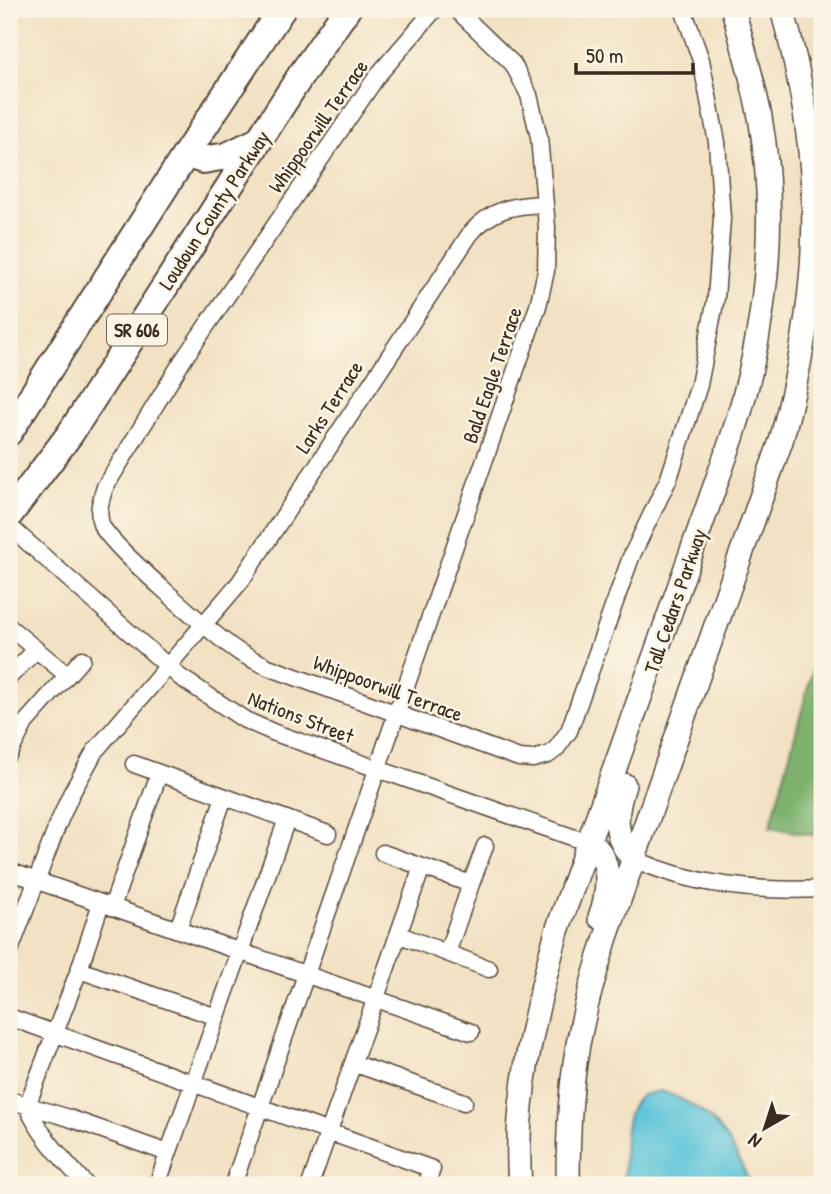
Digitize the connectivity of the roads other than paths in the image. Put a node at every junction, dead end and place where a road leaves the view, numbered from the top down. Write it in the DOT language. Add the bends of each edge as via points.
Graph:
graph roads {
  1 [pos="282,9"];
  2 [pos="347,9"];
  3 [pos="435,9"];
  4 [pos="456,9"];
  5 [pos="683,9"];
  6 [pos="733,9"];
  7 [pos="782,9"];
  8 [pos="259,140"];
  9 [pos="186,154"];
  10 [pos="545,204"];
  11 [pos="9,432"];
  12 [pos="9,515"];
  13 [pos="9,526"];
  14 [pos="204,624"];
  15 [pos="9,627"];
  16 [pos="36,650"];
  17 [pos="82,659"];
  18 [pos="167,667"];
  19 [pos="67,675"];
  20 [pos="9,677"];
  21 [pos="398,713"];
  22 [pos="631,728"];
  23 [pos="9,754"];
  24 [pos="134,764"];
  25 [pos="378,768"];
  26 [pos="159,774"];
  27 [pos="224,797"];
  28 [pos="287,819"];
  29 [pos="328,834"];
  30 [pos="589,843"];
  31 [pos="485,846"];
  32 [pos="383,853"];
  33 [pos="634,859"];
  34 [pos="422,867"];
  35 [pos="9,871"];
  36 [pos="36,881"];
  37 [pos="471,884"];
  38 [pos="822,889"];
  39 [pos="106,905"];
  40 [pos="178,929"];
  41 [pos="400,935"];
  42 [pos="241,952"];
  43 [pos="9,953"];
  44 [pos="447,953"];
  45 [pos="489,969"];
  46 [pos="79,970"];
  47 [pos="306,975"];
  48 [pos="591,986"];
  49 [pos="376,999"];
  50 [pos="9,1017"];
  51 [pos="217,1017"];
  52 [pos="471,1032"];
  53 [pos="54,1035"];
  54 [pos="353,1063"];
  55 [pos="194,1083"];
  56 [pos="9,1100"];
  57 [pos="464,1102"];
  58 [pos="27,1105"];
  59 [pos="260,1106"];
  60 [pos="328,1131"];
  61 [pos="168,1153"];
  62 [pos="86,1185"];
  63 [pos="157,1185"];
  64 [pos="233,1185"];
  65 [pos="310,1185"];
  66 [pos="426,1185"];
  67 [pos="520,1185"];
  68 [pos="568,1185"];
  1 -- 9 [label="main road, SR 606"];
  2 -- 8 [label="main road, Loudoun County Parkway / SR 606"];
  3 -- 14 [label="street, Whippoorwill Terrace" via="378,75 183,360 105,487 100,516 106,533"];
  4 -- 10 [label="street, Bald Eagle Terrace" via="513,64 521,78 535,117"];
  5 -- 21 [label="street, Whippoorwill Terrace" via="701,60 717,142 722,219 716,298 699,385 669,478 631,557 574,720 556,749 533,759 519,758"];
  6 -- 22 [label="main road, Tall Cedars Parkway" via="760,119 765,170 767,241 760,325 746,396"];
  7 -- 33 [label="main road" via="805,103 813,163 813,272 800,368 781,441"];
  8 -- 9 [label="main road" via="227,156 204,160"];
  8 -- 12 [label="main road, Loudoun County Parkway / SR 606" via="70,434"];
  9 -- 11 [label="main road, SR 606"];
  10 -- 14 [label="street, Larks Terrace" via="507,207 470,234 240,582"];
  10 -- 21 [label="street, Bald Eagle Terrace" via="548,249 538,306"];
  13 -- 18 [label="street, Nations Street"];
  14 -- 18 [label="street, Larks Terrace"];
  14 -- 21 [label="street, Whippoorwill Terrace" via="239,652 268,667"];
  15 -- 16 [label="street"];
  16 -- 19 [label="street"];
  16 -- 20 [label="street"];
  17 -- 19 [label="street"];
  18 -- 25 [label="street, Nations Street" via="260,727"];
  18 -- 36 [label="street, Larks Terrace" via="95,751 58,824"];
  19 -- 23 [label="street" via="26,723"];
  21 -- 25 [label="street, Bald Eagle Terrace"];
  22 -- 30 [label="main road, Tall Cedars Parkway"];
  22 -- 33 [label="main road" via="635,751 616,812 623,848"];
  24 -- 26 [label="street"];
  25 -- 30 [label="street, Nations Street"];
  25 -- 47 [label="street, Bald Eagle Terrace"];
  26 -- 27 [label="street"];
  26 -- 39 [label="street"];
  27 -- 28 [label="street"];
  27 -- 40 [label="street"];
  28 -- 29 [label="street"];
  28 -- 42 [label="street"];
  30 -- 48 [label="main road" via="604,862 607,886 584,964"];
  30 -- 67 [label="main road, Tall Cedars Parkway" via="557,931 532,1035 520,1122"];
  31 -- 37 [label="street"];
  32 -- 34 [label="street"];
  33 -- 38 [label="street" via="676,875 744,888"];
  33 -- 48 [label="main road"];
  34 -- 37 [label="street"];
  34 -- 41 [label="street"];
  35 -- 36 [label="street"];
  36 -- 39 [label="street"];
  36 -- 43 [label="street, Larks Terrace"];
  37 -- 44 [label="street"];
  39 -- 40 [label="street"];
  39 -- 46 [label="street"];
  40 -- 42 [label="street"];
  41 -- 44 [label="street"];
  41 -- 49 [label="street"];
  42 -- 47 [label="street"];
  42 -- 51 [label="street"];
  44 -- 45 [label="street"];
  46 -- 51 [label="street"];
  46 -- 53 [label="street"];
  47 -- 49 [label="street"];
  47 -- 59 [label="street, Bald Eagle Terrace"];
  48 -- 68 [label="main road" via="574,1072"];
  49 -- 52 [label="street"];
  49 -- 54 [label="street"];
  50 -- 53 [label="street"];
  51 -- 55 [label="street"];
  53 -- 55 [label="street"];
  53 -- 58 [label="street"];
  54 -- 57 [label="street"];
  54 -- 60 [label="street"];
  55 -- 59 [label="street"];
  55 -- 61 [label="street"];
  56 -- 58 [label="street"];
  58 -- 61 [label="street"];
  58 -- 62 [label="street" via="40,1130"];
  59 -- 60 [label="street"];
  59 -- 64 [label="street, Bald Eagle Terrace"];
  60 -- 65 [label="street"];
  60 -- 66 [label="street" via="432,1169"];
  61 -- 63 [label="street"];
}
